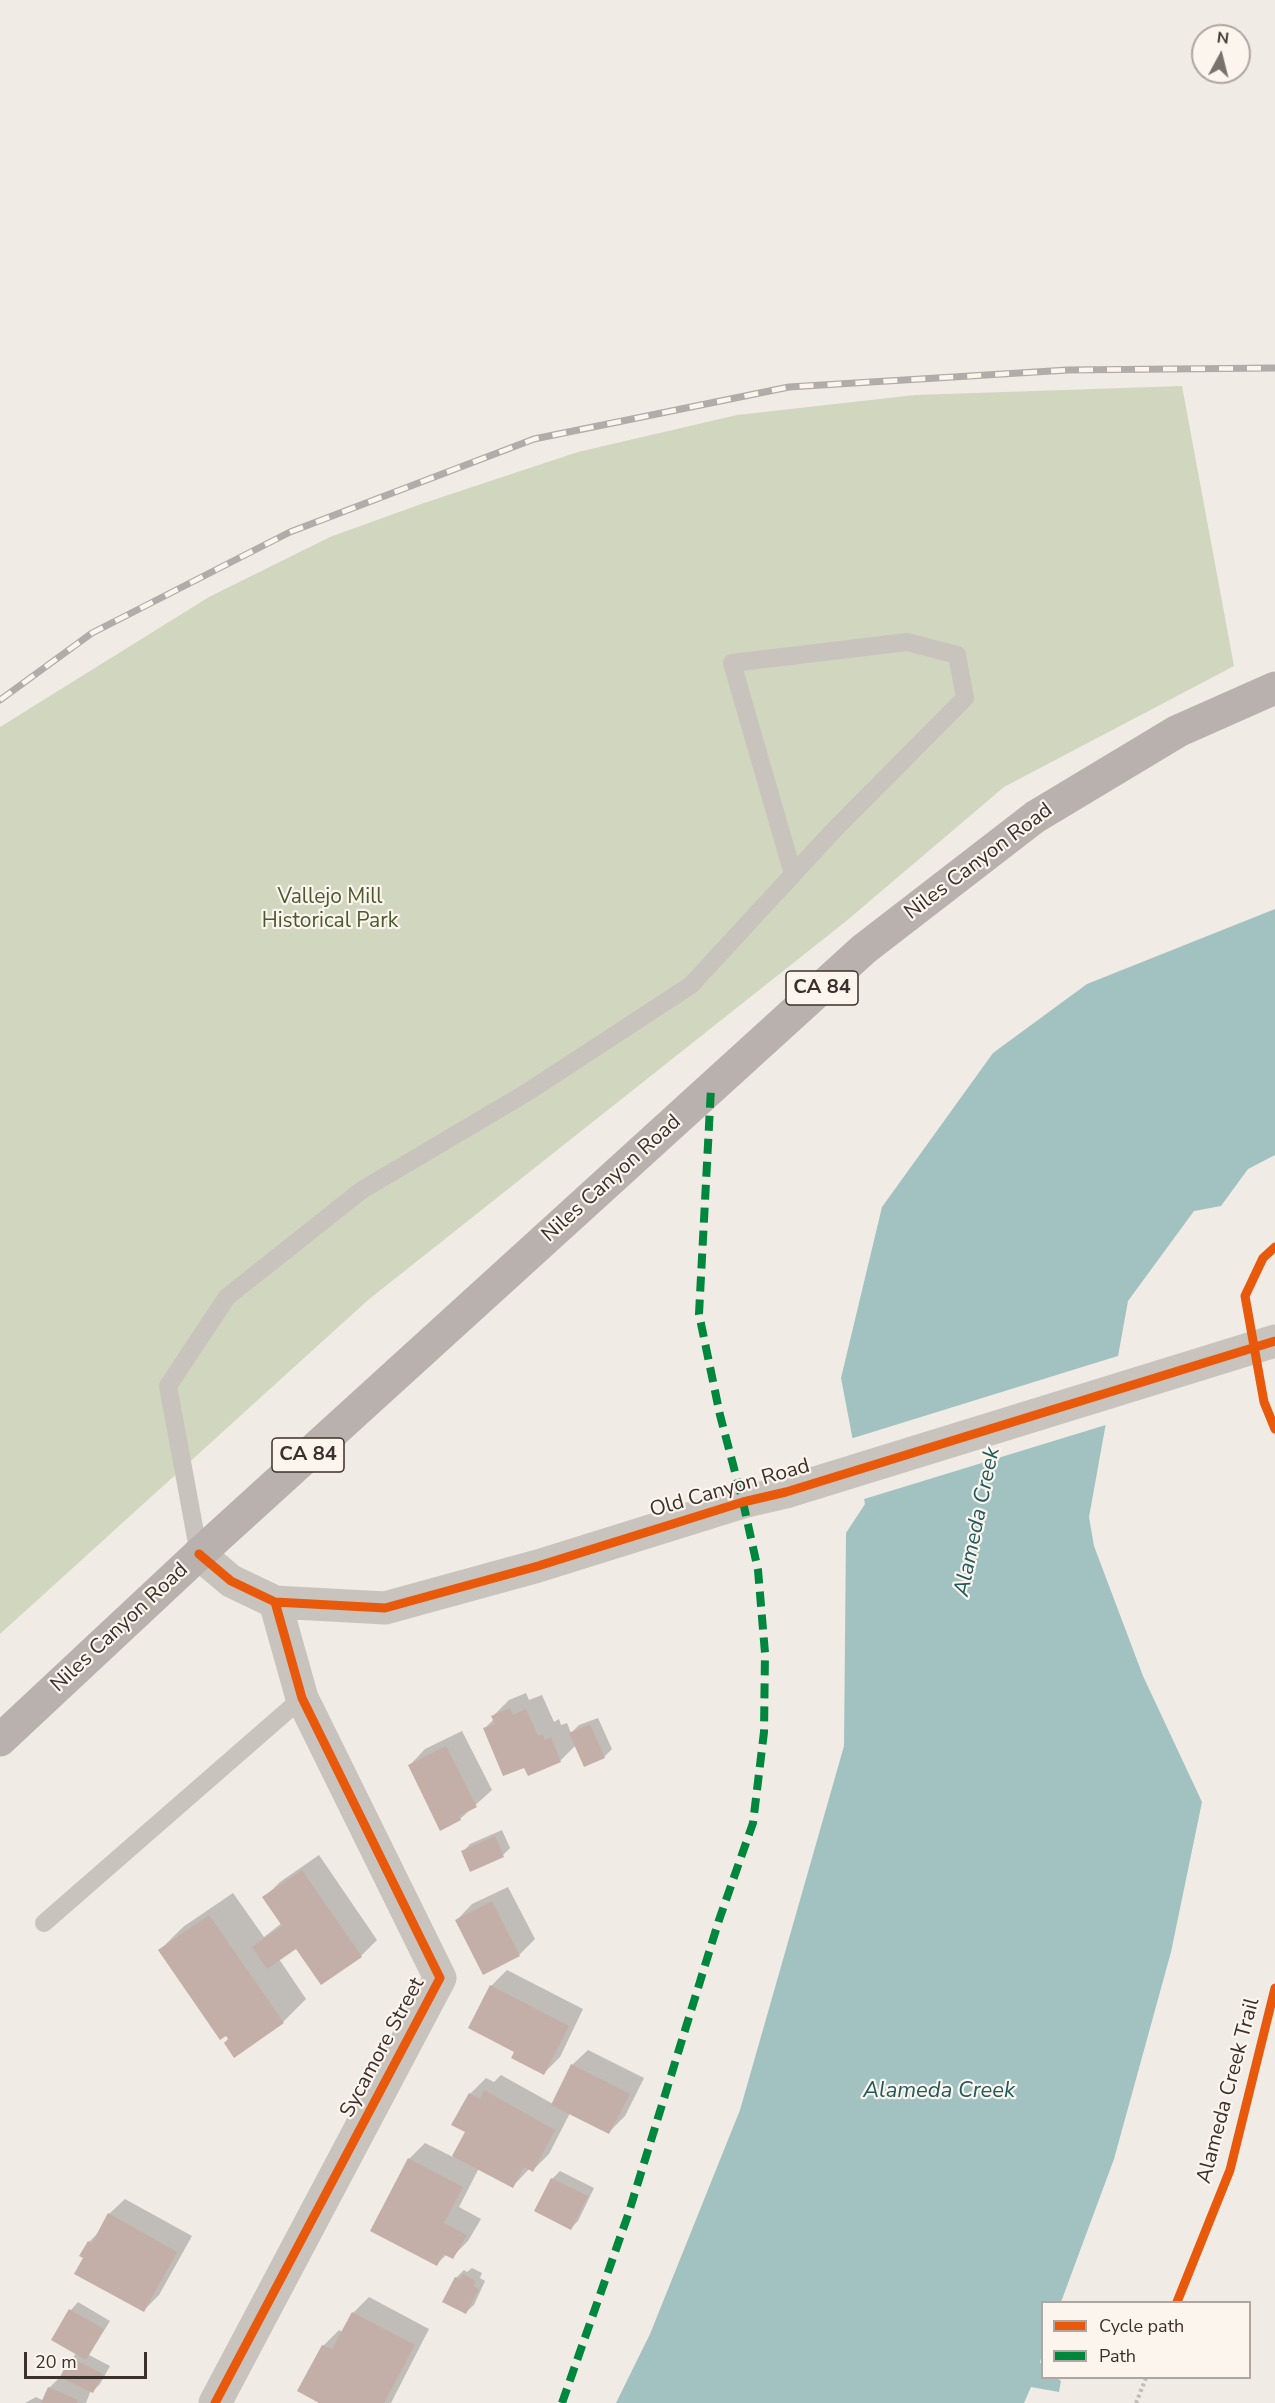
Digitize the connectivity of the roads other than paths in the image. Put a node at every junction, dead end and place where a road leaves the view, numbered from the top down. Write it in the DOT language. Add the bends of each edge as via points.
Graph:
graph roads {
  1 [pos="1275,688"];
  2 [pos="793,874"];
  3 [pos="1275,1341"];
  4 [pos="199,1554"];
  5 [pos="275,1602"];
  6 [pos="302,1698"];
  7 [pos="0,1740"];
  8 [pos="44,1923"];
  9 [pos="215,2403"];
  1 -- 4 [label="main road, Niles Canyon Road / CA 84" via="1178,731 1035,817 864,949"];
  2 -- 2 [label="lane" via="965,698 957,655 907,642 732,663"];
  2 -- 4 [label="lane" via="691,985 526,1093 362,1190 227,1297 168,1386"];
  3 -- 5 [label="street, Old Canyon Road" via="786,1492 385,1608"];
  4 -- 5 [label="street, Old Canyon Road" via="231,1581"];
  4 -- 7 [label="main road, Niles Canyon Road / CA 84"];
  5 -- 6 [label="street, Sycamore Street"];
  6 -- 8 [label="lane"];
  6 -- 9 [label="street, Sycamore Street" via="440,1978"];
}
